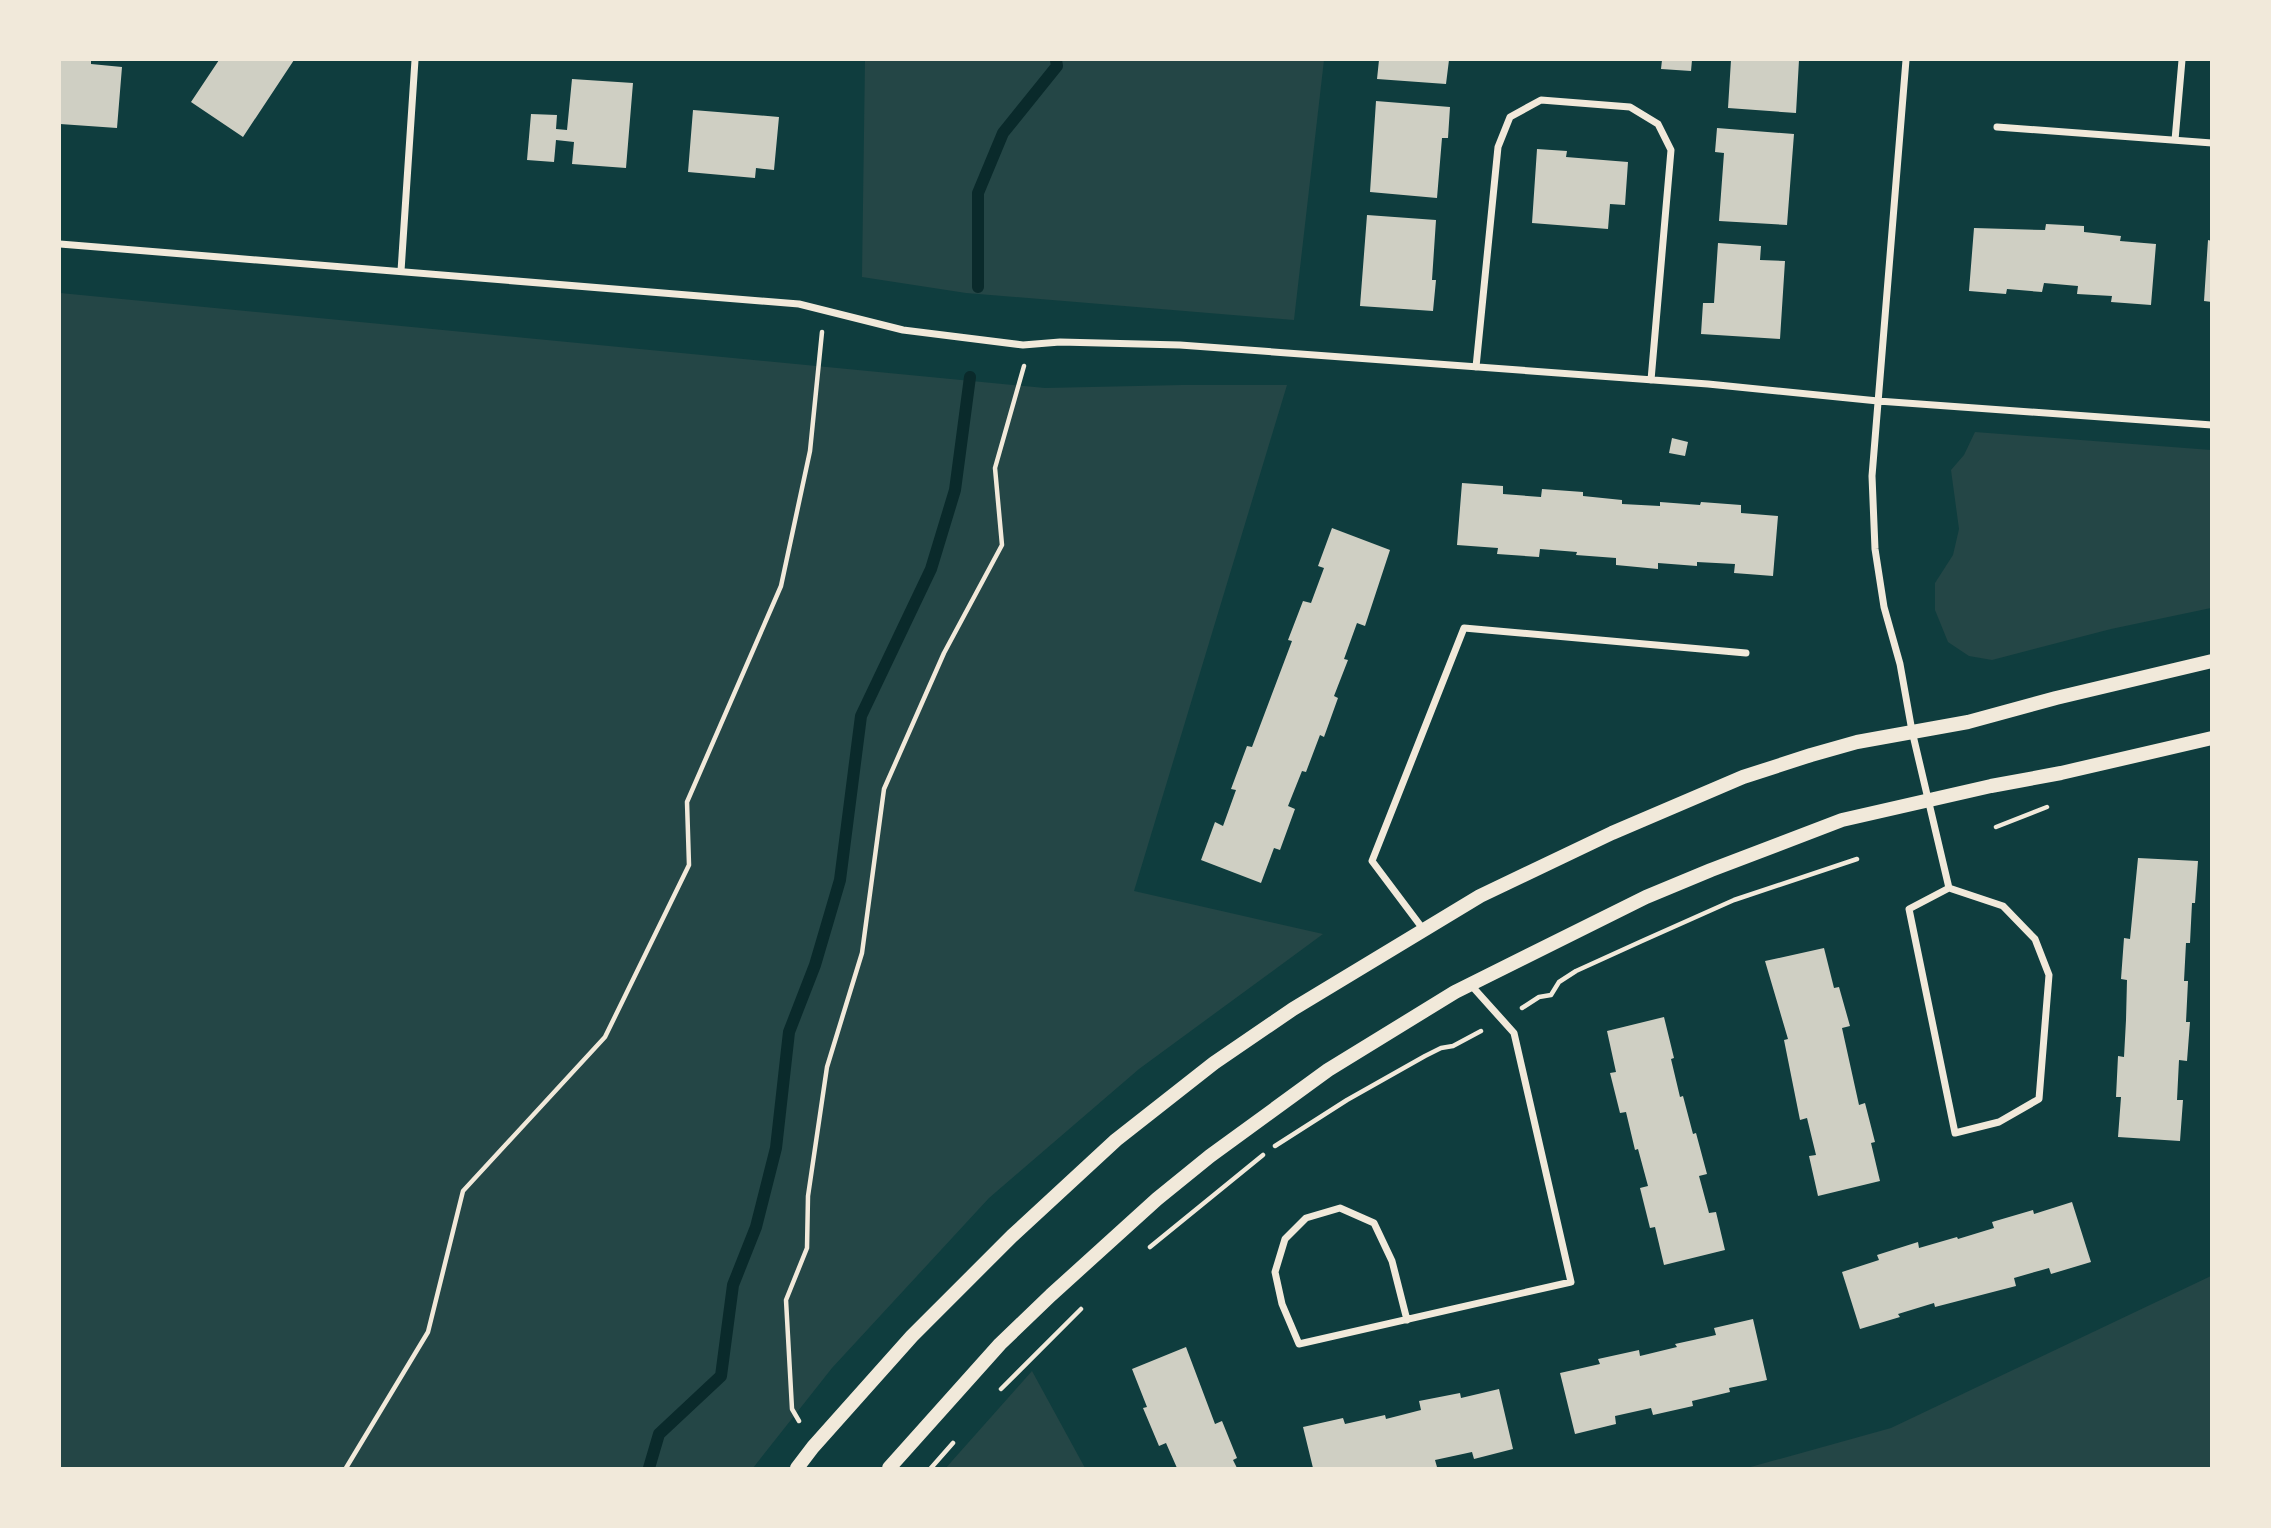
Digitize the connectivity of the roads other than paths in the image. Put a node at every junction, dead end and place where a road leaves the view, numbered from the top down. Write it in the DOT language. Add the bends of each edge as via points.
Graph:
graph roads {
  1 [pos="415,60"];
  2 [pos="1906,60"];
  3 [pos="2182,60"];
  4 [pos="1997,127"];
  5 [pos="2175,139"];
  6 [pos="2211,143"];
  7 [pos="60,244"];
  8 [pos="401,271"];
  9 [pos="1476,367"];
  10 [pos="1651,380"];
  11 [pos="1878,401"];
  12 [pos="2211,425"];
  13 [pos="1746,653"];
  14 [pos="2211,661"];
  15 [pos="1912,731"];
  16 [pos="2211,738"];
  17 [pos="1928,800"];
  18 [pos="1949,888"];
  19 [pos="1423,929"];
  20 [pos="1470,984"];
  21 [pos="1407,1320"];
  22 [pos="797,1468"];
  23 [pos="890,1468"];
  1 -- 8 [label="street"];
  2 -- 11 [label="street"];
  3 -- 5 [label="street"];
  4 -- 5 [label="street"];
  5 -- 6 [label="street"];
  7 -- 8 [label="street"];
  8 -- 9 [label="street" via="799,304 903,330 1023,345 1180,345"];
  9 -- 10 [label="street"];
  9 -- 10 [label="street" via="1498,147 1510,117 1541,100 1630,107 1658,124 1671,150"];
  10 -- 11 [label="street"];
  11 -- 12 [label="street"];
  11 -- 15 [label="street" via="1872,476 1875,549"];
  13 -- 19 [label="street" via="1464,628 1372,861"];
  14 -- 15 [label="main road" via="1968,722"];
  15 -- 17 [label="street"];
  15 -- 19 [label="main road" via="1743,777 1545,864"];
  16 -- 17 [label="main road"];
  17 -- 18 [label="street"];
  17 -- 20 [label="main road" via="1842,820 1711,870"];
  18 -- 18 [label="street" via="1909,909 1955,1133 1998,1122 2039,1099 2049,975 2035,939 2003,906"];
  19 -- 22 [label="main road" via="1214,1063 1116,1140 912,1336"];
  20 -- 21 [label="street" via="1514,1033 1571,1282"];
  20 -- 23 [label="main road" via="1328,1070 1157,1199 1000,1344"];
  21 -- 21 [label="street" via="1392,1261 1374,1223 1340,1208 1306,1218 1285,1239 1275,1272 1299,1345"];
}
